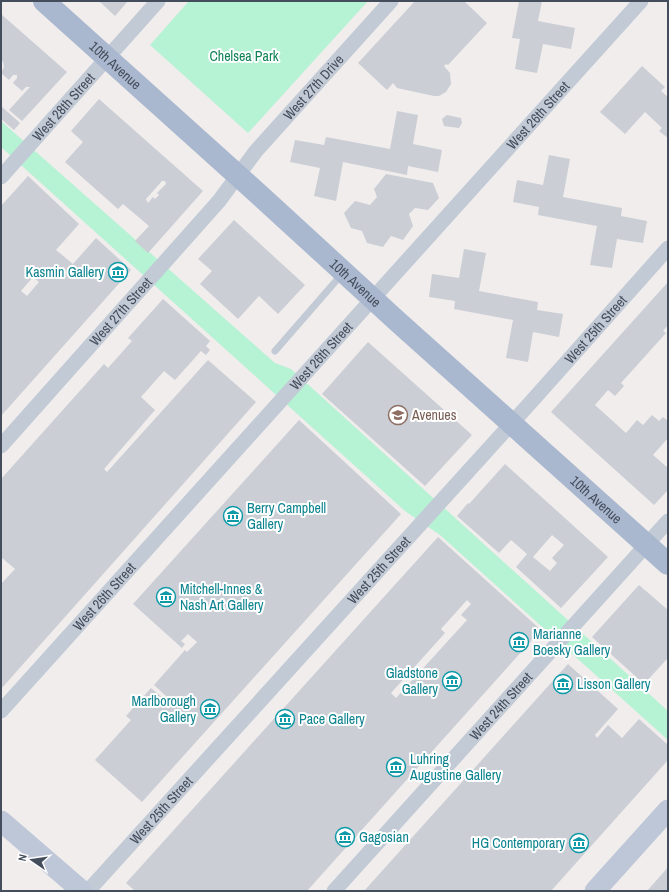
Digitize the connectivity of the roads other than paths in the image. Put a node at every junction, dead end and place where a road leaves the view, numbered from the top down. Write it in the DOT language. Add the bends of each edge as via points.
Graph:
graph roads {
  1 [pos="44,1"];
  2 [pos="158,1"];
  3 [pos="391,1"];
  4 [pos="641,1"];
  5 [pos="107,58"];
  6 [pos="238,175"];
  7 [pos="1,177"];
  8 [pos="668,248"];
  9 [pos="343,273"];
  10 [pos="372,299"];
  11 [pos="275,351"];
  12 [pos="512,424"];
  13 [pos="1,446"];
  14 [pos="668,521"];
  15 [pos="647,545"];
  16 [pos="668,564"];
  17 [pos="1,711"];
  18 [pos="668,810"];
  19 [pos="1,820"];
  20 [pos="82,891"];
  21 [pos="88,891"];
  22 [pos="334,891"];
  23 [pos="595,891"];
  1 -- 5 [label="main road, 10th Avenue"];
  2 -- 5 [label="street, West 28th Street"];
  3 -- 6 [label="street, West 27th Drive"];
  4 -- 10 [label="street, West 26th Street"];
  5 -- 6 [label="main road, 10th Avenue"];
  5 -- 7 [label="street, West 28th Street"];
  6 -- 9 [label="main road, 10th Avenue"];
  6 -- 13 [label="street, West 27th Street" via="219,201"];
  8 -- 12 [label="street, West 25th Street"];
  9 -- 10 [label="main road, 10th Avenue"];
  9 -- 11 [label="lane"];
  10 -- 12 [label="main road, 10th Avenue"];
  10 -- 17 [label="street, West 26th Street"];
  12 -- 15 [label="main road, 10th Avenue"];
  12 -- 21 [label="street, West 25th Street"];
  14 -- 15 [label="street, West 24th Street"];
  15 -- 16 [label="main road, 10th Avenue"];
  15 -- 22 [label="street, West 24th Street"];
  18 -- 23 [label="main road"];
  19 -- 20 [label="main road"];
}
